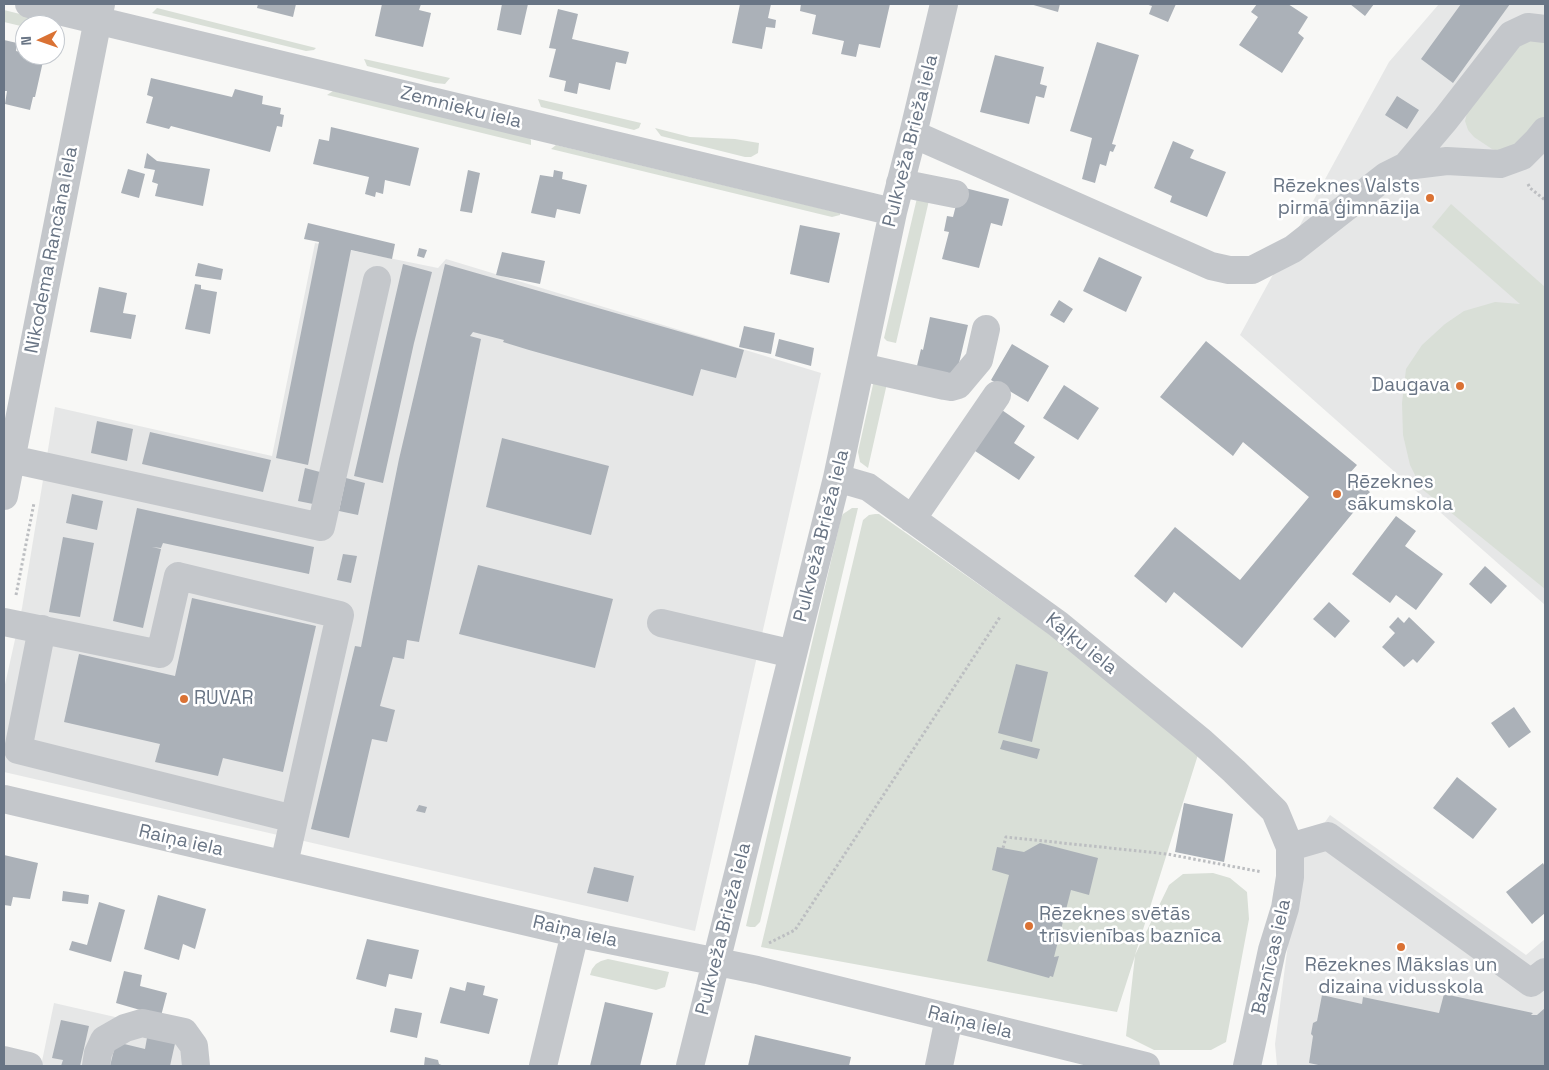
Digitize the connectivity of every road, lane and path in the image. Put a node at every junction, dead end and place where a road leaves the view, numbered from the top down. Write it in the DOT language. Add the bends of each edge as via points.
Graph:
graph roads {
  1 [pos="28,4"];
  2 [pos="944,4"];
  3 [pos="99,12"];
  4 [pos="1545,29"];
  5 [pos="1545,131"];
  6 [pos="913,134"];
  7 [pos="1406,166"];
  8 [pos="900,184"];
  9 [pos="955,194"];
  10 [pos="893,212"];
  11 [pos="377,280"];
  12 [pos="986,329"];
  13 [pos="861,367"];
  14 [pos="997,395"];
  15 [pos="11,459"];
  16 [pos="42,466"];
  17 [pos="838,478"];
  18 [pos="4,496"];
  19 [pos="912,519"];
  20 [pos="1015,593"];
  21 [pos="7,622"];
  22 [pos="661,622"];
  23 [pos="42,629"];
  24 [pos="793,654"];
  25 [pos="4,799"];
  26 [pos="294,819"];
  27 [pos="1290,847"];
  28 [pos="1003,848"];
  29 [pos="284,864"];
  30 [pos="1290,877"];
  31 [pos="575,933"];
  32 [pos="761,947"];
  33 [pos="715,962"];
  34 [pos="1538,978"];
  35 [pos="949,1018"];
  36 [pos="4,1060"];
  37 [pos="29,1066"];
  38 [pos="96,1066"];
  39 [pos="196,1066"];
  40 [pos="543,1066"];
  41 [pos="690,1066"];
  42 [pos="938,1066"];
  43 [pos="1146,1066"];
  44 [pos="1247,1066"];
  1 -- 3 [label="street, Zemnieku iela"];
  2 -- 6 [label="street, Pulkveža Brieža iela"];
  3 -- 10 [label="street, Zemnieku iela"];
  3 -- 15 [label="street, Nikodema Rancāna iela"];
  4 -- 7 [label="street" via="1528,27 1511,36"];
  5 -- 7 [label="street" via="1522,156 1500,164 1447,161"];
  6 -- 7 [label="street" via="1211,266 1229,270 1252,270 1293,249 1386,176"];
  6 -- 8 [label="street, Pulkveža Brieža iela"];
  8 -- 9 [label="street"];
  8 -- 10 [label="street, Pulkveža Brieža iela"];
  10 -- 13 [label="street, Pulkveža Brieža iela"];
  11 -- 16 [label="street" via="321,527"];
  12 -- 13 [label="street" via="979,360 958,386"];
  13 -- 17 [label="street, Pulkveža Brieža iela"];
  14 -- 19 [label="street"];
  15 -- 16 [label="street"];
  15 -- 18 [label="street, Nikodema Rancāna iela"];
  16 -- 21 [label="path"];
  17 -- 19 [label="street, Kaļķu iela" via="868,487"];
  17 -- 24 [label="street, Pulkveža Brieža iela"];
  19 -- 20 [label="street, Kaļķu iela"];
  20 -- 27 [label="street, Kaļķu iela" via="1066,630 1234,770 1275,811"];
  20 -- 32 [label="path" via="795,930"];
  21 -- 23 [label="street"];
  22 -- 24 [label="street"];
  23 -- 26 [label="street" via="18,750"];
  23 -- 26 [label="street" via="160,654 178,576 340,615"];
  24 -- 33 [label="street, Pulkveža Brieža iela"];
  25 -- 29 [label="street, Raiņa iela"];
  26 -- 29 [label="street"];
  27 -- 30 [label="street, Baznīcas iela"];
  27 -- 34 [label="street" via="1328,836"];
  28 -- 30 [label="path" via="1006,837 1167,854"];
  29 -- 31 [label="street, Raiņa iela"];
  30 -- 44 [label="street, Baznīcas iela"];
  31 -- 33 [label="street, Raiņa iela"];
  31 -- 40 [label="street"];
  33 -- 35 [label="street, Raiņa iela"];
  33 -- 41 [label="street, Pulkveža Brieža iela"];
  35 -- 42 [label="street"];
  35 -- 43 [label="street, Raiņa iela"];
  36 -- 37 [label="street"];
  38 -- 39 [label="street" via="104,1040 142,1022 184,1032 194,1046"];
}
